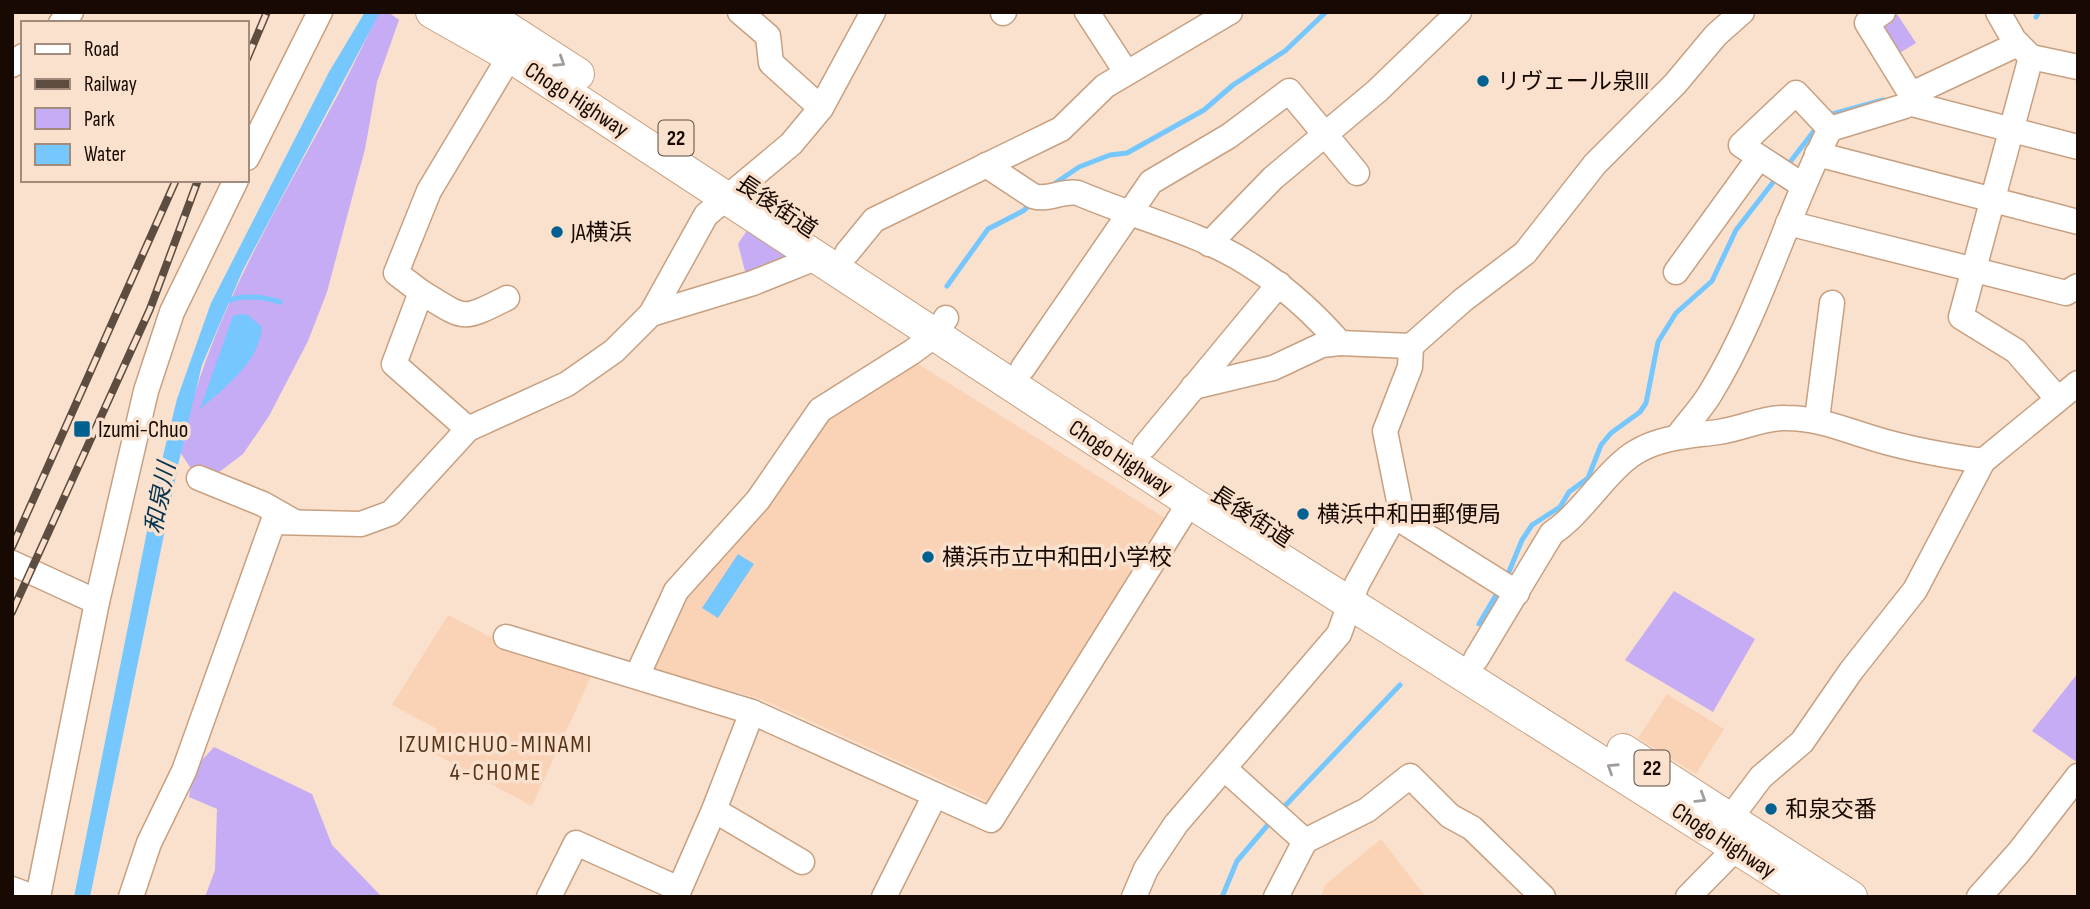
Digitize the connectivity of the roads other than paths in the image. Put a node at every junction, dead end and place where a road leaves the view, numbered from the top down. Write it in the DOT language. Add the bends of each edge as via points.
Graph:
graph roads {
  1 [pos="320,12"];
  2 [pos="432,12"];
  3 [pos="740,12"];
  4 [pos="873,12"];
  5 [pos="1087,12"];
  6 [pos="1230,12"];
  7 [pos="1459,12"];
  8 [pos="1742,12"];
  9 [pos="1883,12"];
  10 [pos="500,30"];
  11 [pos="2014,36"];
  12 [pos="2078,67"];
  13 [pos="1126,72"];
  14 [pos="1908,93"];
  15 [pos="821,108"];
  16 [pos="1824,123"];
  17 [pos="2011,130"];
  18 [pos="1327,134"];
  19 [pos="2078,147"];
  20 [pos="1817,154"];
  21 [pos="248,156"];
  22 [pos="986,165"];
  23 [pos="1357,173"];
  24 [pos="1781,173"];
  25 [pos="235,182"];
  26 [pos="735,190"];
  27 [pos="1993,200"];
  28 [pos="1127,214"];
  29 [pos="2078,222"];
  30 [pos="1788,223"];
  31 [pos="1209,244"];
  32 [pos="832,255"];
  33 [pos="1975,268"];
  34 [pos="1676,272"];
  35 [pos="1279,284"];
  36 [pos="2078,286"];
  37 [pos="421,292"];
  38 [pos="507,298"];
  39 [pos="1832,303"];
  40 [pos="651,314"];
  41 [pos="940,326"];
  42 [pos="1340,343"];
  43 [pos="1411,346"];
  44 [pos="1023,368"];
  45 [pos="2078,383"];
  46 [pos="1193,387"];
  47 [pos="2057,398"];
  48 [pos="1817,419"];
  49 [pos="468,429"];
  50 [pos="1678,436"];
  51 [pos="1145,446"];
  52 [pos="1983,461"];
  53 [pos="199,478"];
  54 [pos="1190,502"];
  55 [pos="1396,517"];
  56 [pos="292,522"];
  57 [pos="12,564"];
  58 [pos="1507,587"];
  59 [pos="1354,592"];
  60 [pos="97,602"];
  61 [pos="506,637"];
  62 [pos="1476,659"];
  63 [pos="637,676"];
  64 [pos="752,712"];
  65 [pos="1225,769"];
  66 [pos="2078,776"];
  67 [pos="935,795"];
  68 [pos="714,810"];
  69 [pos="1731,817"];
  70 [pos="1305,841"];
  71 [pos="1736,848"];
  72 [pos="802,862"];
  73 [pos="12,889"];
  74 [pos="677,893"];
  75 [pos="36,897"];
  76 [pos="131,897"];
  77 [pos="550,897"];
  78 [pos="884,897"];
  79 [pos="1134,897"];
  80 [pos="1276,897"];
  81 [pos="1542,897"];
  82 [pos="1688,897"];
  83 [pos="1814,897"];
  84 [pos="1851,897"];
  85 [pos="1979,897"];
  1 -- 21 [label="street"];
  2 -- 10 [label="main road, 22"];
  3 -- 15 [label="street" via="768,36 771,63"];
  4 -- 15 [label="street"];
  5 -- 13 [label="street"];
  6 -- 13 [label="street"];
  7 -- 18 [label="street"];
  8 -- 43 [label="street" via="1595,164 1525,253"];
  9 -- 14 [label="street" via="1867,23"];
  10 -- 26 [label="main road, 長後街道 / 22"];
  10 -- 37 [label="street" via="396,273"];
  11 -- 12 [label="street"];
  11 -- 14 [label="street"];
  11 -- 17 [label="street"];
  13 -- 22 [label="street" via="1061,129"];
  14 -- 16 [label="street"];
  14 -- 17 [label="street"];
  15 -- 26 [label="street" via="791,144"];
  16 -- 20 [label="street"];
  16 -- 24 [label="street" via="1796,93 1741,145"];
  17 -- 19 [label="street"];
  17 -- 27 [label="street"];
  18 -- 23 [label="street"];
  18 -- 28 [label="street" via="1289,91 1229,136 1151,182"];
  18 -- 31 [label="street" via="1273,178"];
  20 -- 24 [label="street"];
  20 -- 27 [label="street"];
  22 -- 28 [label="street" via="1037,197 1078,192"];
  22 -- 32 [label="street" via="874,220"];
  24 -- 30 [label="street"];
  24 -- 34 [label="street"];
  25 -- 60 [label="street" via="158,349"];
  26 -- 32 [label="main road, Chogo Highway / 22"];
  26 -- 40 [label="street" via="706,215"];
  27 -- 29 [label="street"];
  27 -- 33 [label="street"];
  28 -- 31 [label="street"];
  28 -- 44 [label="street"];
  30 -- 33 [label="street"];
  30 -- 50 [label="street" via="1755,304 1710,394"];
  31 -- 35 [label="street"];
  32 -- 40 [label="street"];
  32 -- 41 [label="main road, Chogo Highway / 22"];
  33 -- 36 [label="street" via="2066,293"];
  33 -- 47 [label="street" via="1962,317 2016,351"];
  35 -- 42 [label="street" via="1312,311"];
  35 -- 46 [label="street"];
  37 -- 38 [label="street" via="470,317"];
  37 -- 49 [label="street" via="394,364"];
  39 -- 48 [label="street"];
  40 -- 49 [label="street" via="614,352 567,384"];
  41 -- 44 [label="main road, 長後街道 / 22"];
  41 -- 54 [label="main road, Chogo Highway / 22"];
  41 -- 63 [label="street" via="820,410 758,500 676,591"];
  42 -- 43 [label="street"];
  42 -- 46 [label="street" via="1322,345 1273,368"];
  43 -- 55 [label="street" via="1410,367 1385,431 1400,506"];
  44 -- 51 [label="main road, 長後街道 / 22"];
  45 -- 47 [label="street"];
  46 -- 51 [label="street"];
  47 -- 52 [label="street"];
  48 -- 50 [label="street" via="1782,417 1720,432"];
  48 -- 52 [label="street" via="1935,454"];
  49 -- 56 [label="street" via="391,513 361,524"];
  50 -- 58 [label="street" via="1635,452 1570,521 1552,533"];
  51 -- 59 [label="main road, 長後街道 / 22"];
  52 -- 69 [label="street" via="1915,590 1850,671 1802,742 1761,777"];
  53 -- 56 [label="street" via="263,504"];
  54 -- 59 [label="main road, Chogo Highway / 22"];
  54 -- 67 [label="street" via="991,820"];
  55 -- 58 [label="street"];
  55 -- 59 [label="street"];
  56 -- 76 [label="street" via="274,522 262,548 184,771 149,843"];
  57 -- 60 [label="street"];
  58 -- 62 [label="street"];
  59 -- 62 [label="main road, 長後街道 / 22"];
  59 -- 65 [label="street" via="1339,634"];
  71 -- 59 [label="main road, Chogo Highway / 22, one-way"];
  60 -- 75 [label="street"];
  61 -- 63 [label="street"];
  62 -- 69 [label="main road, 長後街道 / 22, one-way"];
  63 -- 64 [label="street"];
  64 -- 67 [label="street"];
  64 -- 68 [label="street"];
  65 -- 70 [label="street"];
  65 -- 79 [label="street" via="1176,824 1146,869"];
  66 -- 85 [label="street"];
  67 -- 78 [label="street"];
  68 -- 72 [label="street"];
  68 -- 74 [label="street"];
  69 -- 84 [label="main road, 長後街道 / 22"];
  70 -- 80 [label="street"];
  70 -- 81 [label="street" via="1367,810 1410,776 1450,816 1472,828"];
  71 -- 82 [label="street"];
  71 -- 83 [label="main road, Chogo Highway / 22"];
  73 -- 75 [label="street"];
  74 -- 77 [label="street" via="576,843"];
}
